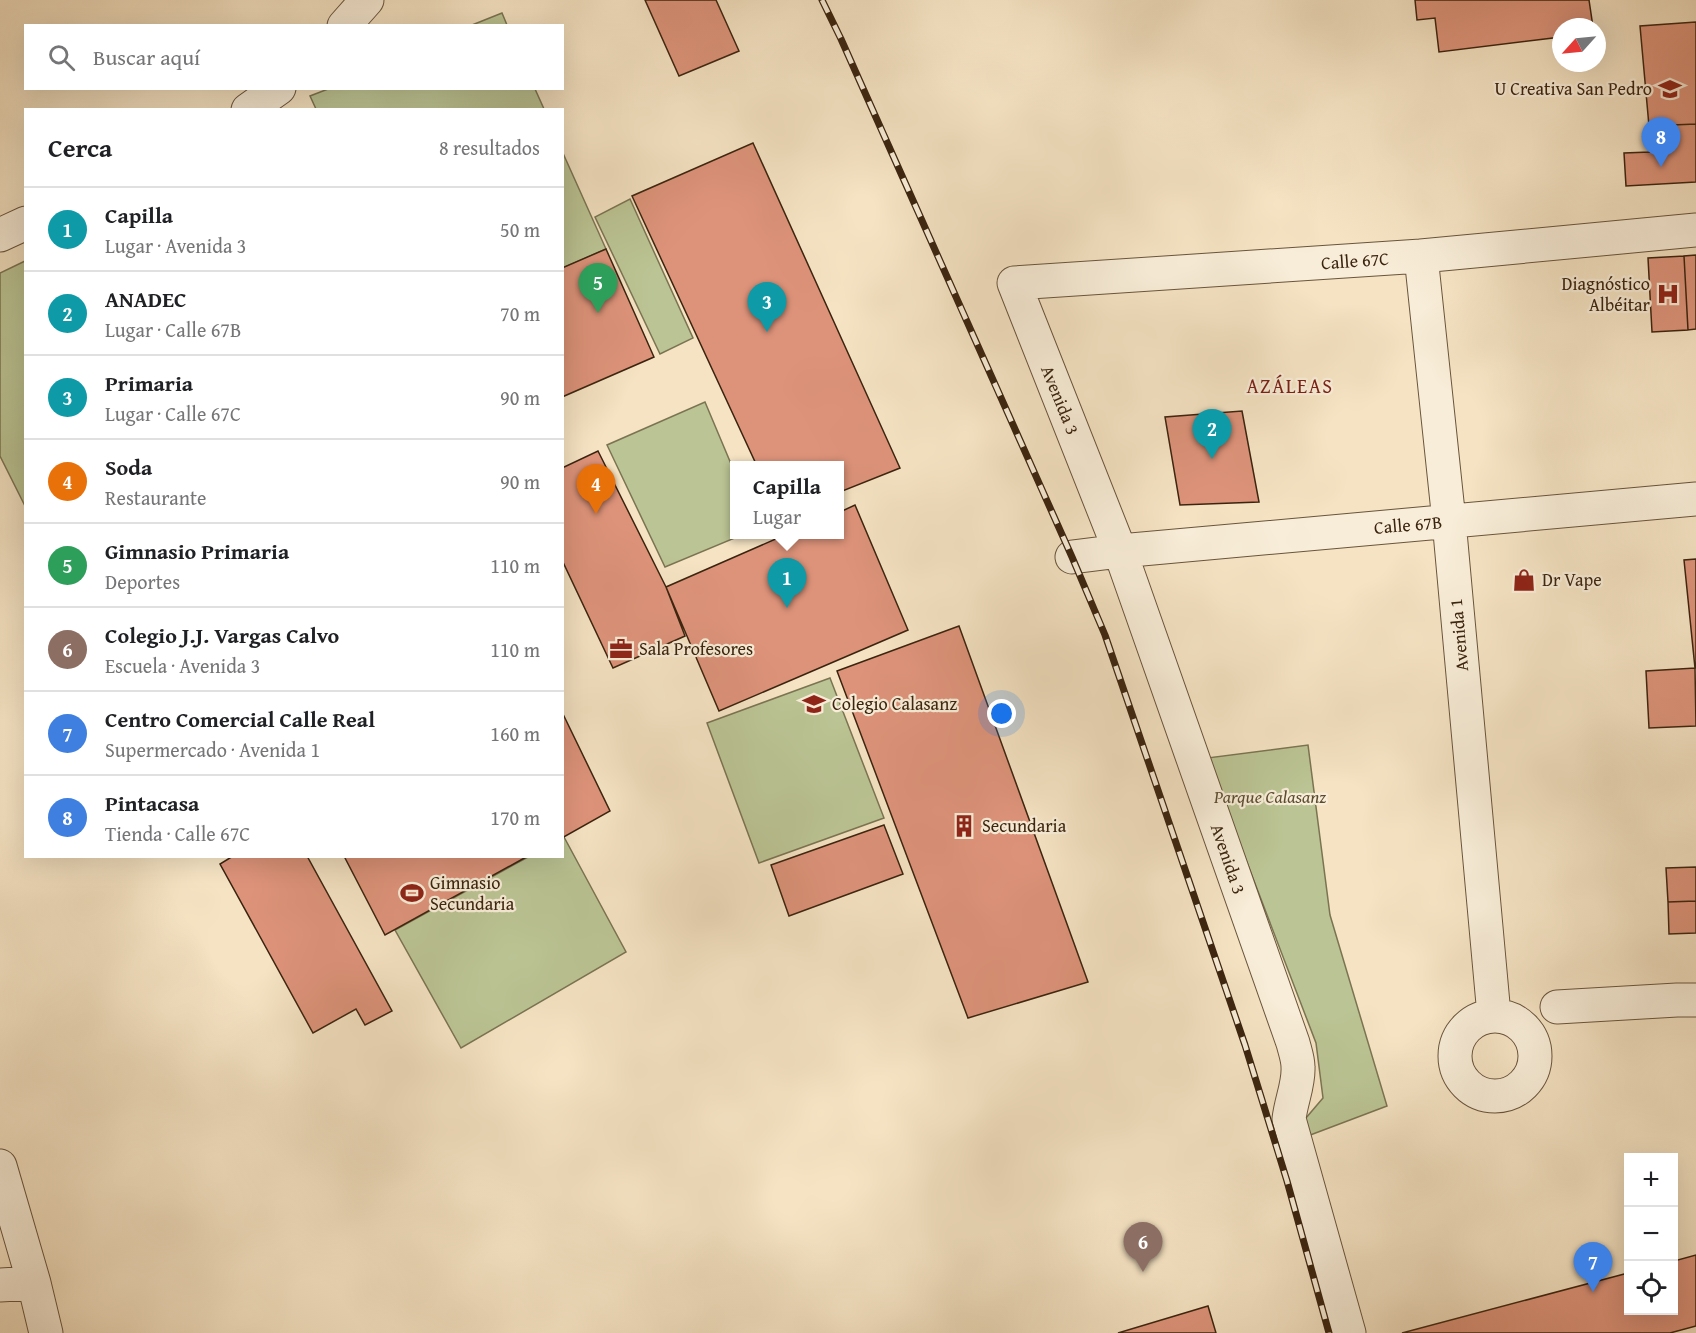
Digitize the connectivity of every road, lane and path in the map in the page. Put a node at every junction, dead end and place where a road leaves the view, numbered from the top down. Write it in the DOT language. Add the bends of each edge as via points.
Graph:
graph roads {
  1 [pos="367,0"];
  2 [pos="346,24"];
  3 [pos="276,90"];
  4 [pos="251,108"];
  5 [pos="24,224"];
  6 [pos="1696,230"];
  7 [pos="0,235"];
  8 [pos="1421,256"];
  9 [pos="1014,283"];
  10 [pos="1696,499"];
  11 [pos="1449,521"];
  12 [pos="1120,551"];
  13 [pos="1072,557"];
  14 [pos="1696,1000"];
  15 [pos="1557,1007"];
  16 [pos="1494,1015"];
  17 [pos="0,1166"];
  18 [pos="34,1283"];
  19 [pos="0,1285"];
  20 [pos="46,1333"];
  21 [pos="1349,1333"];
  1 -- 2 [label="street"];
  3 -- 4 [label="street"];
  5 -- 7 [label="street"];
  6 -- 8 [label="street, Calle 67C"];
  8 -- 9 [label="street, Calle 67C"];
  8 -- 11 [label="street, Avenida 1"];
  9 -- 12 [label="street, Avenida 3"];
  10 -- 11 [label="street, Calle 67B"];
  11 -- 12 [label="street, Calle 67B"];
  11 -- 16 [label="street, Avenida 1"];
  12 -- 13 [label="street"];
  12 -- 21 [label="street, Avenida 3" via="1293,1043 1297,1087 1289,1119"];
  14 -- 15 [label="street"];
  17 -- 18 [label="street"];
  18 -- 19 [label="street"];
  18 -- 20 [label="street"];
}
